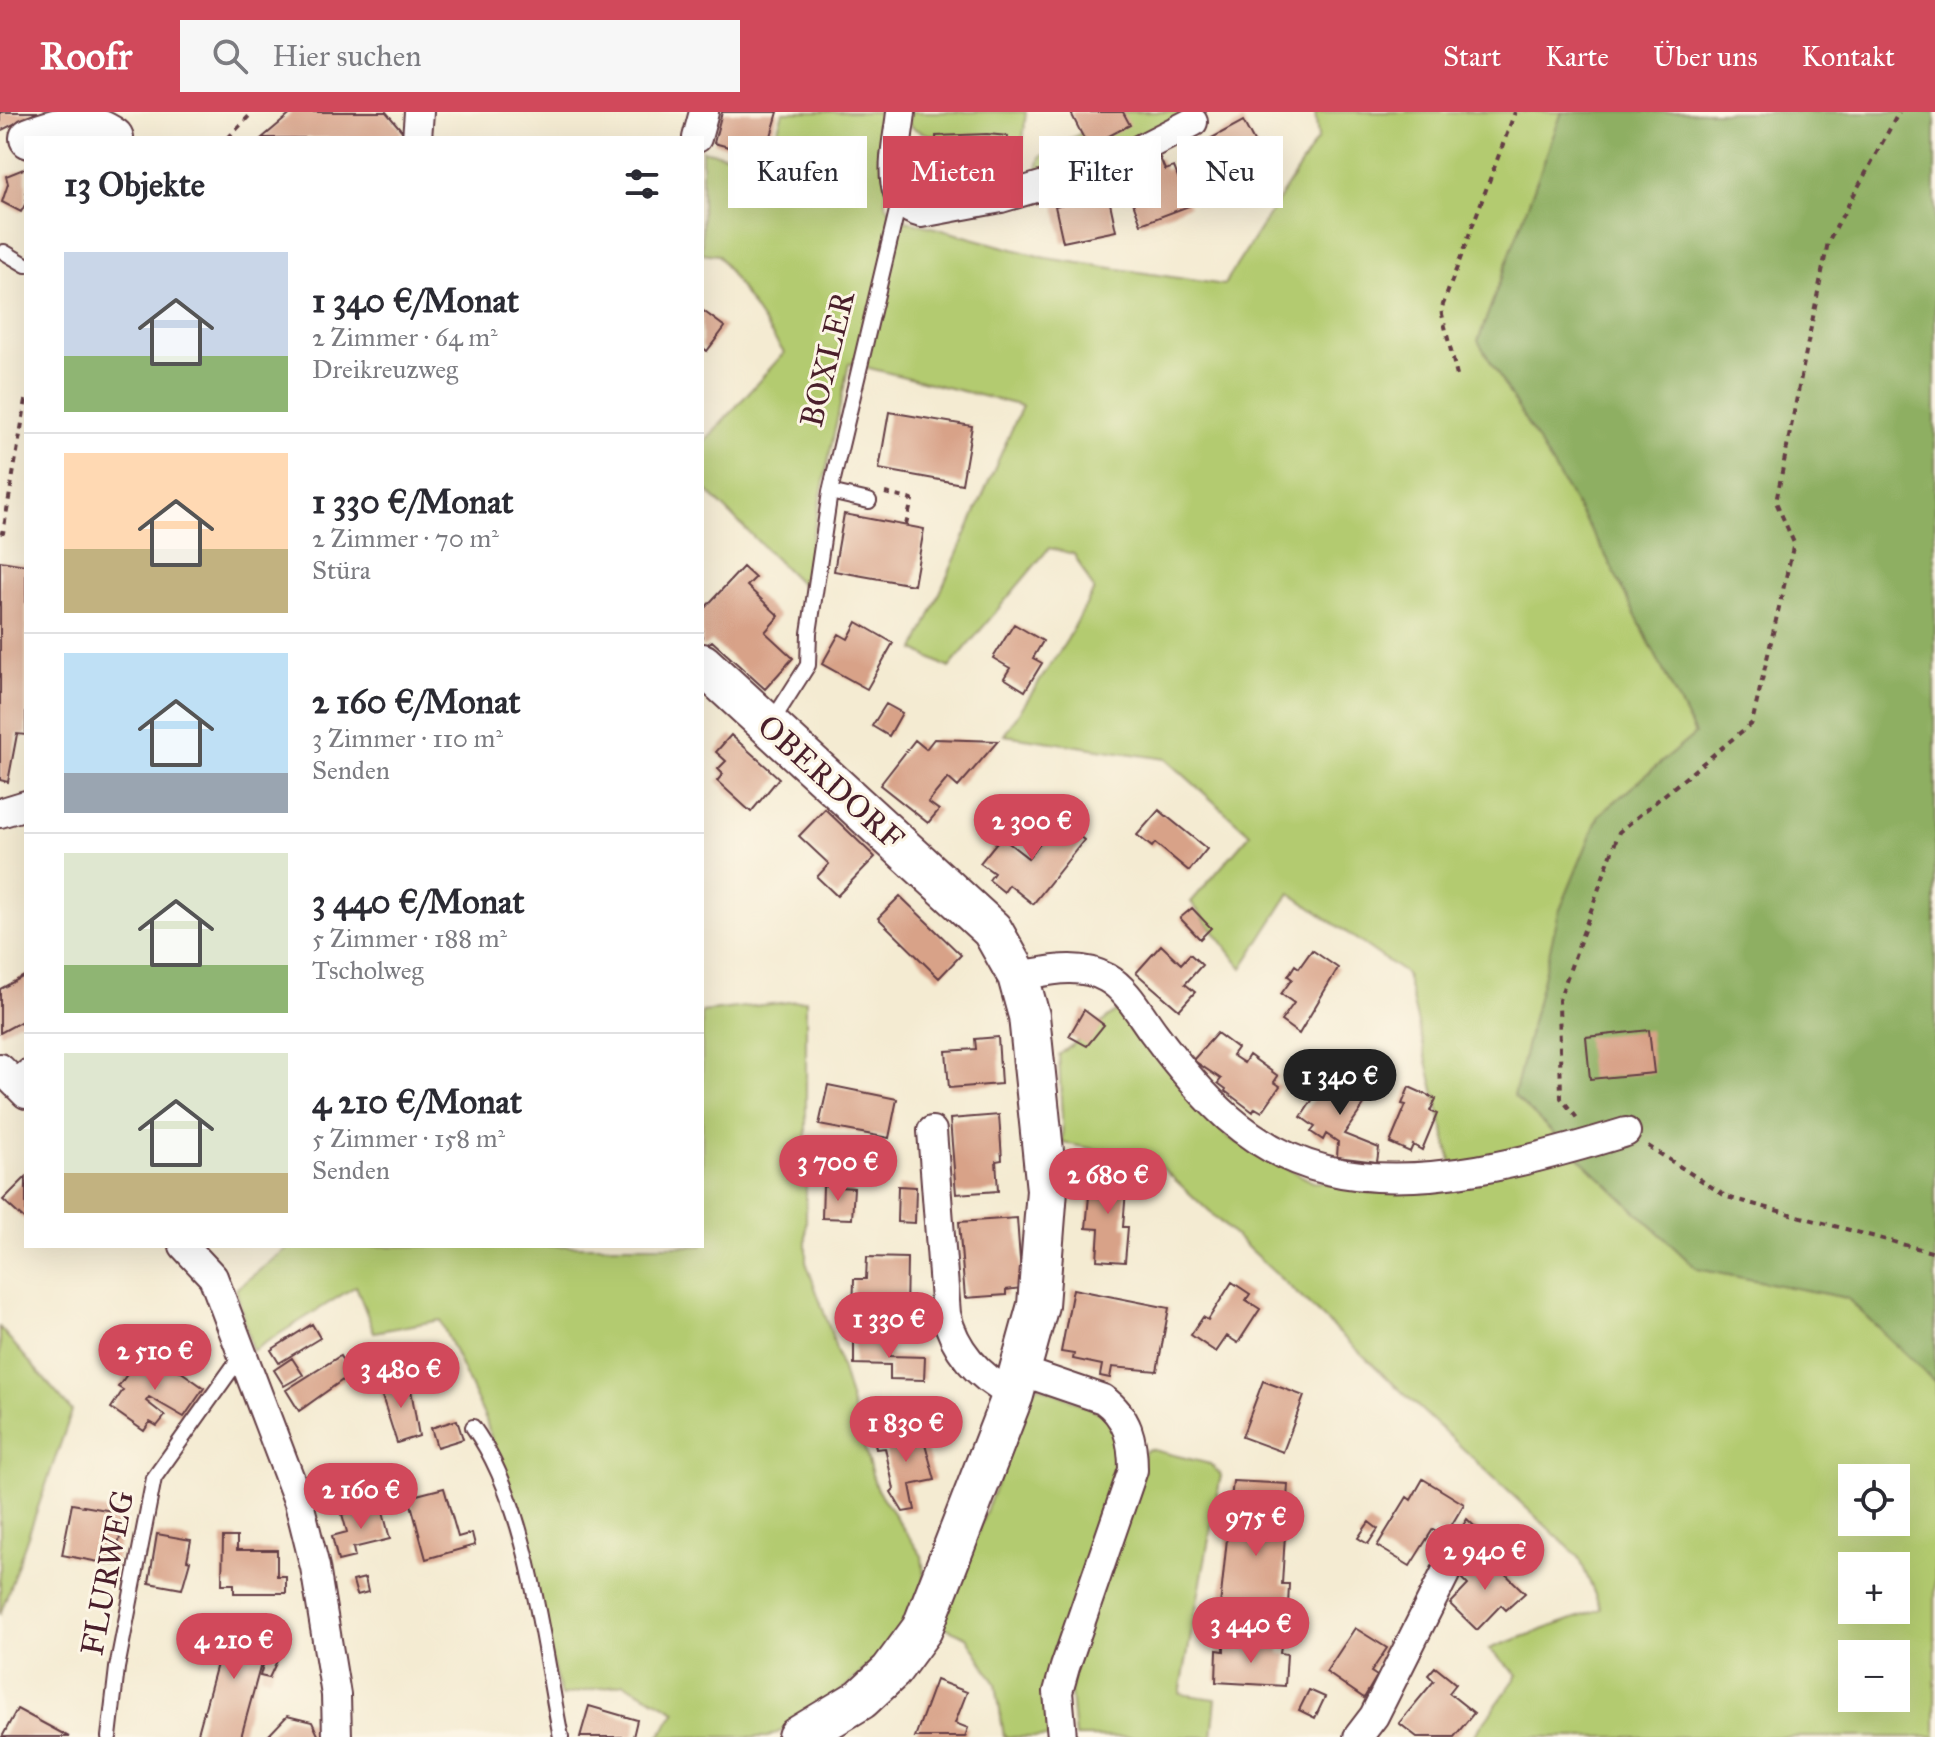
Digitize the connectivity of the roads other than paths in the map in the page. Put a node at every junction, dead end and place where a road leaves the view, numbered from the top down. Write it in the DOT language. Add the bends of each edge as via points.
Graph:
graph roads {
  1 [pos="419,112"];
  2 [pos="704,112"];
  3 [pos="901,112"];
  4 [pos="1193,122"];
  5 [pos="90,125"];
  6 [pos="36,136"];
  7 [pos="417,136"];
  8 [pos="698,136"];
  9 [pos="899,136"];
  10 [pos="24,141"];
  11 [pos="0,150"];
  12 [pos="1023,191"];
  13 [pos="898,208"];
  14 [pos="906,208"];
  15 [pos="948,208"];
  16 [pos="4,252"];
  17 [pos="24,264"];
  18 [pos="830,492"];
  19 [pos="869,501"];
  20 [pos="704,666"];
  21 [pos="769,725"];
  22 [pos="24,806"];
  23 [pos="0,813"];
  24 [pos="1018,976"];
  25 [pos="932,1131"];
  26 [pos="1626,1132"];
  27 [pos="186,1248"];
  28 [pos="244,1353"];
  29 [pos="1017,1383"];
  30 [pos="473,1427"];
  31 [pos="1452,1560"];
  32 [pos="109,1737"];
  33 [pos="337,1737"];
  34 [pos="561,1737"];
  35 [pos="798,1737"];
  36 [pos="1062,1737"];
  37 [pos="1358,1737"];
  1 -- 7 [label="street"];
  2 -- 8 [label="street"];
  3 -- 9 [label="street, BOXLER"];
  4 -- 12 [label="street" via="1105,167"];
  5 -- 6 [label="main road"];
  10 -- 11 [label="main road"];
  13 -- 18 [label="lane, BOXLER"];
  14 -- 15 [label="street" via="921,213"];
  16 -- 17 [label="lane"];
  18 -- 19 [label="lane"];
  18 -- 21 [label="lane, BOXLER" via="808,665"];
  20 -- 21 [label="main road, OBERDORF"];
  21 -- 24 [label="main road, OBERDORF" via="992,930"];
  22 -- 23 [label="street"];
  24 -- 26 [label="street" via="1059,968 1087,970 1109,979 1198,1091 1229,1121 1327,1170 1430,1175 1514,1162"];
  24 -- 29 [label="main road, OBERDORF" via="1029,1016 1047,1190 1038,1305"];
  25 -- 29 [label="street" via="951,1337 990,1383"];
  27 -- 28 [label="street" via="213,1277"];
  28 -- 32 [label="lane, FLURWEG" via="154,1478"];
  28 -- 33 [label="street" via="299,1503 312,1554 336,1695"];
  29 -- 35 [label="main road, OBERDORF" via="922,1629 891,1671 861,1699"];
  29 -- 36 [label="street" via="1103,1399 1130,1431 1133,1449 1133,1470 1058,1692"];
  30 -- 34 [label="lane" via="489,1450 525,1556"];
  31 -- 37 [label="street" via="1374,1716"];
}
